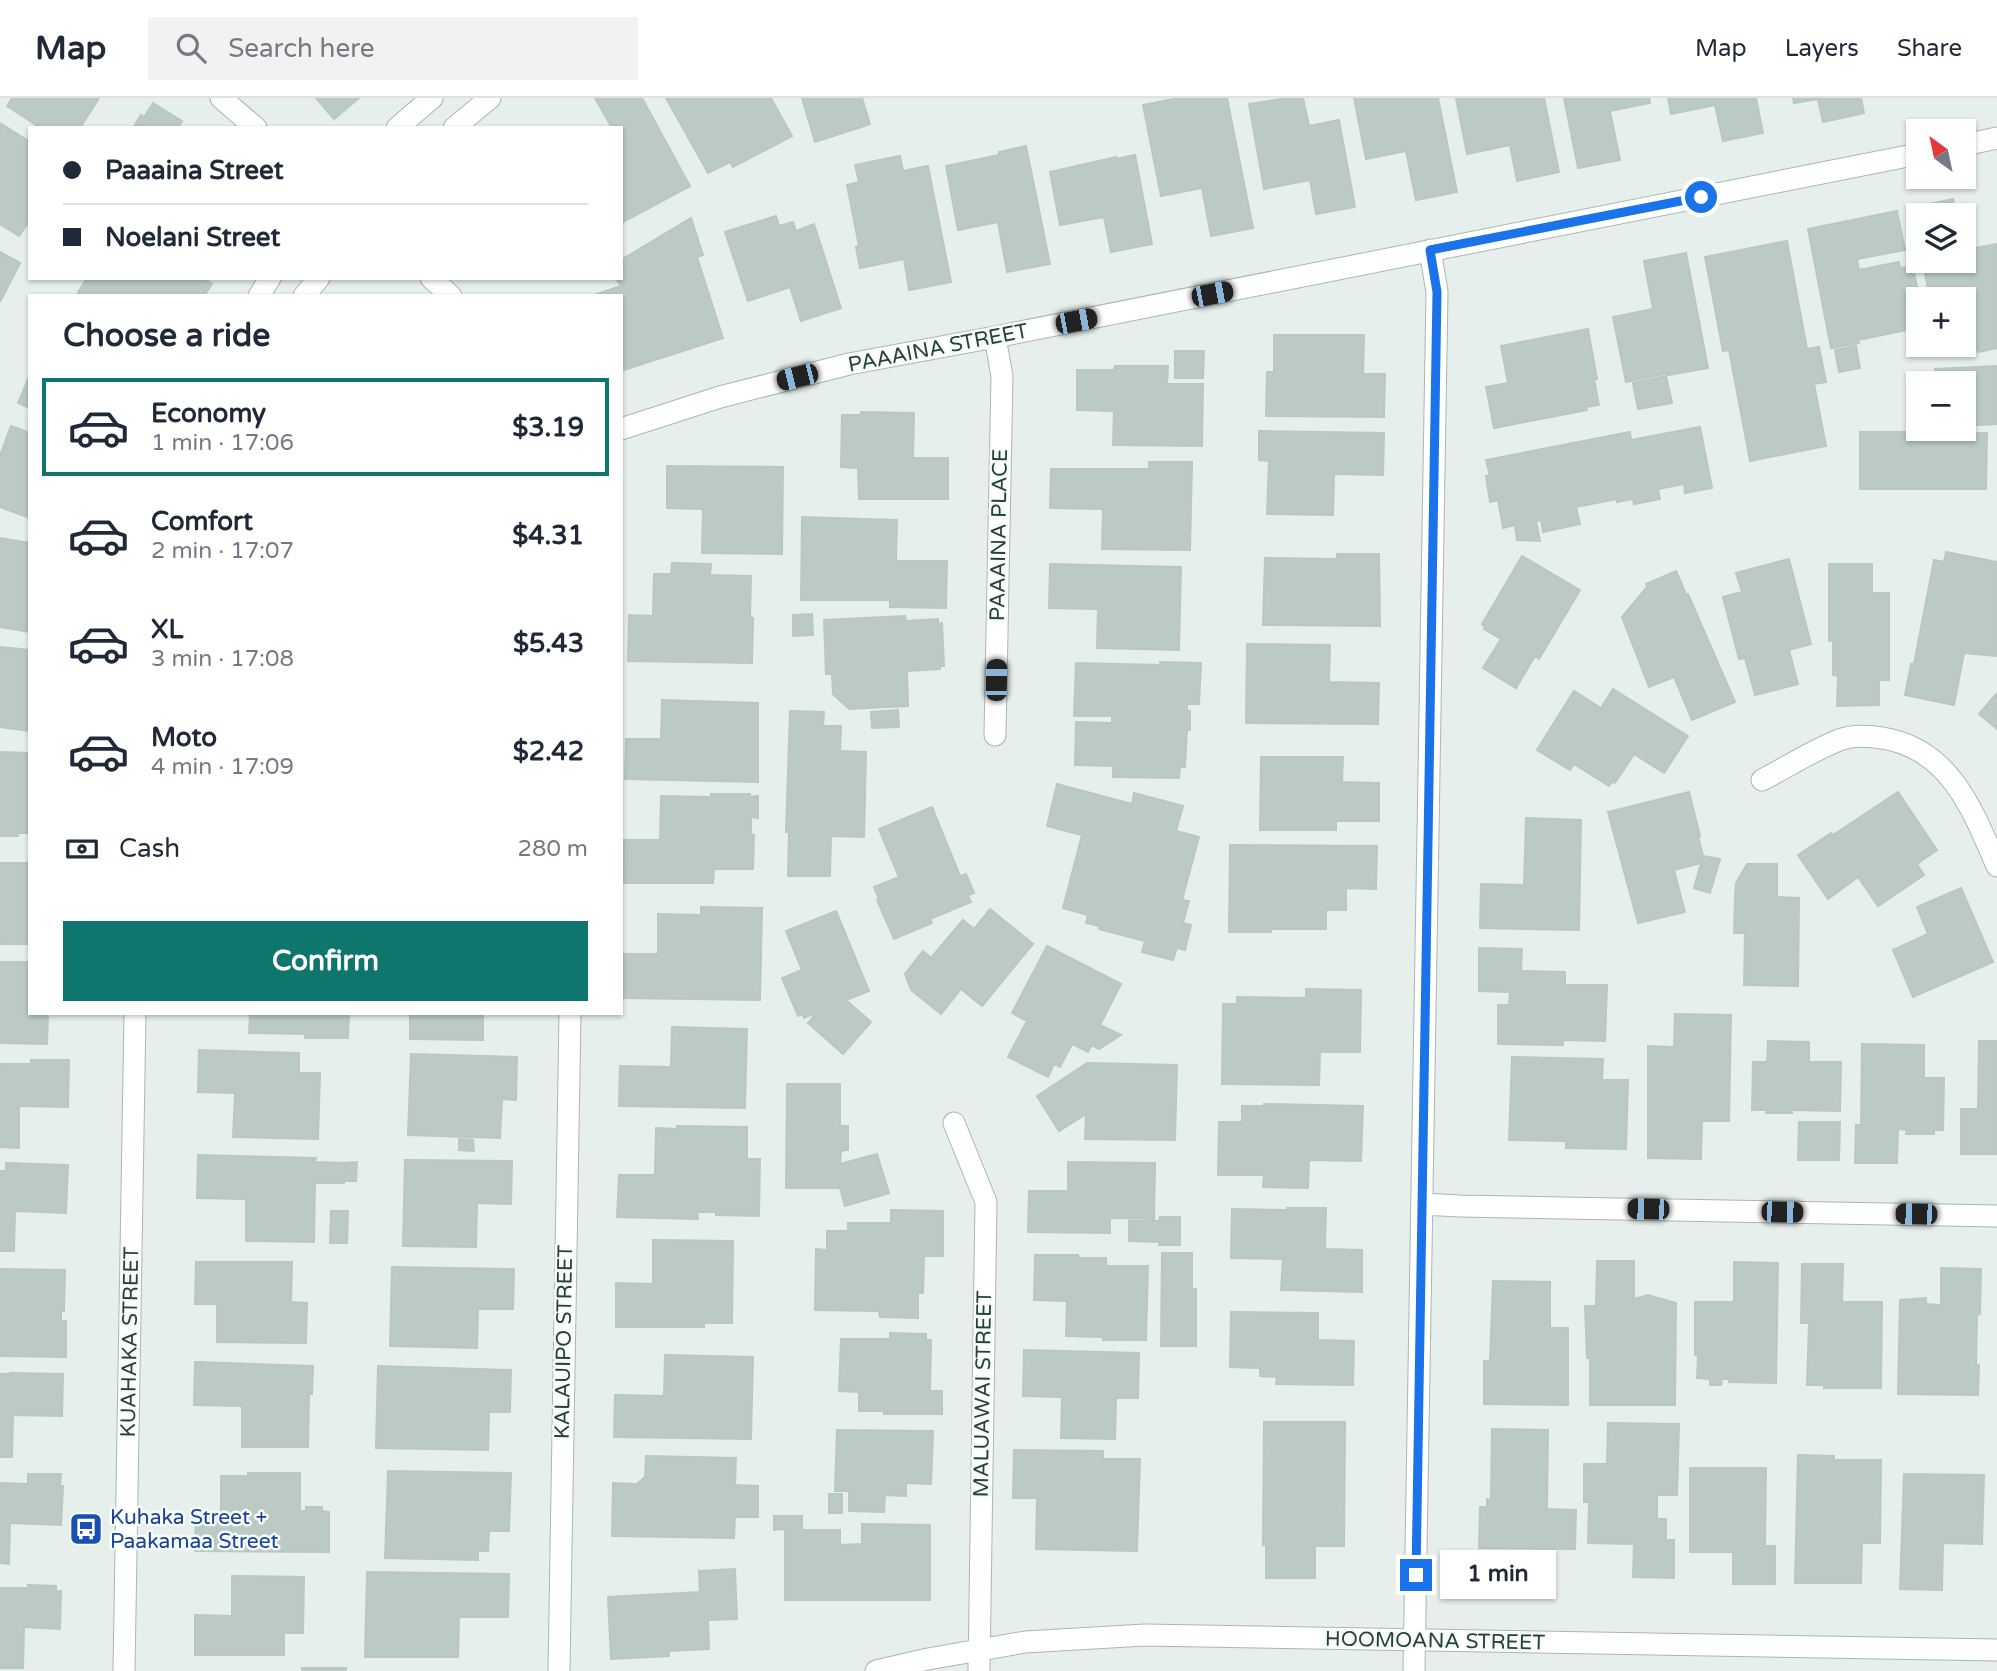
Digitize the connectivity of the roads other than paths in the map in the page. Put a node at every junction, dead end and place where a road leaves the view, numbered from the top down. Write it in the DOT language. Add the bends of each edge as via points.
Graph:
graph roads {
  1 [pos="221,98"];
  2 [pos="432,98"];
  3 [pos="490,98"];
  4 [pos="254,126"];
  5 [pos="399,126"];
  6 [pos="456,126"];
  7 [pos="1997,138"];
  8 [pos="1976,142"];
  9 [pos="1906,156"];
  10 [pos="1430,250"];
  11 [pos="318,280"];
  12 [pos="433,280"];
  13 [pos="306,294"];
  14 [pos="448,294"];
  15 [pos="995,337"];
  16 [pos="623,428"];
  17 [pos="995,735"];
  18 [pos="1762,780"];
  19 [pos="1997,866"];
  20 [pos="135,1015"];
  21 [pos="570,1015"];
  22 [pos="954,1123"];
  23 [pos="1423,1204"];
  24 [pos="1997,1216"];
  25 [pos="1415,1640"];
  26 [pos="979,1650"];
  27 [pos="1997,1650"];
  28 [pos="124,1671"];
  29 [pos="559,1671"];
  30 [pos="876,1671"];
  31 [pos="979,1671"];
  32 [pos="1413,1671"];
  1 -- 4 [label="street"];
  2 -- 5 [label="street"];
  3 -- 6 [label="street"];
  7 -- 8 [label="street"];
  9 -- 10 [label="street, PAAAINA STREET"];
  10 -- 15 [label="street, PAAAINA STREET"];
  10 -- 23 [label="street" via="1437,292"];
  11 -- 13 [label="street"];
  12 -- 14 [label="street"];
  15 -- 16 [label="street, PAAAINA STREET" via="849,364 720,397"];
  15 -- 17 [label="street, PAAAINA PLACE" via="1002,376"];
  18 -- 19 [label="street" via="1840,739 1875,736 1908,744 1948,774"];
  20 -- 28 [label="street, KUAHAKA STREET"];
  21 -- 29 [label="street, KALAUIPO STREET"];
  22 -- 26 [label="street, MALUAWAI STREET" via="986,1202"];
  23 -- 24 [label="street"];
  23 -- 25 [label="street"];
  25 -- 26 [label="street, HOOMOANA STREET" via="1145,1635 1025,1642"];
  25 -- 27 [label="street, HOOMOANA STREET"];
  25 -- 32 [label="street"];
  26 -- 30 [label="street, HOOMOANA STREET"];
  26 -- 31 [label="street, MALUAWAI STREET"];
}
